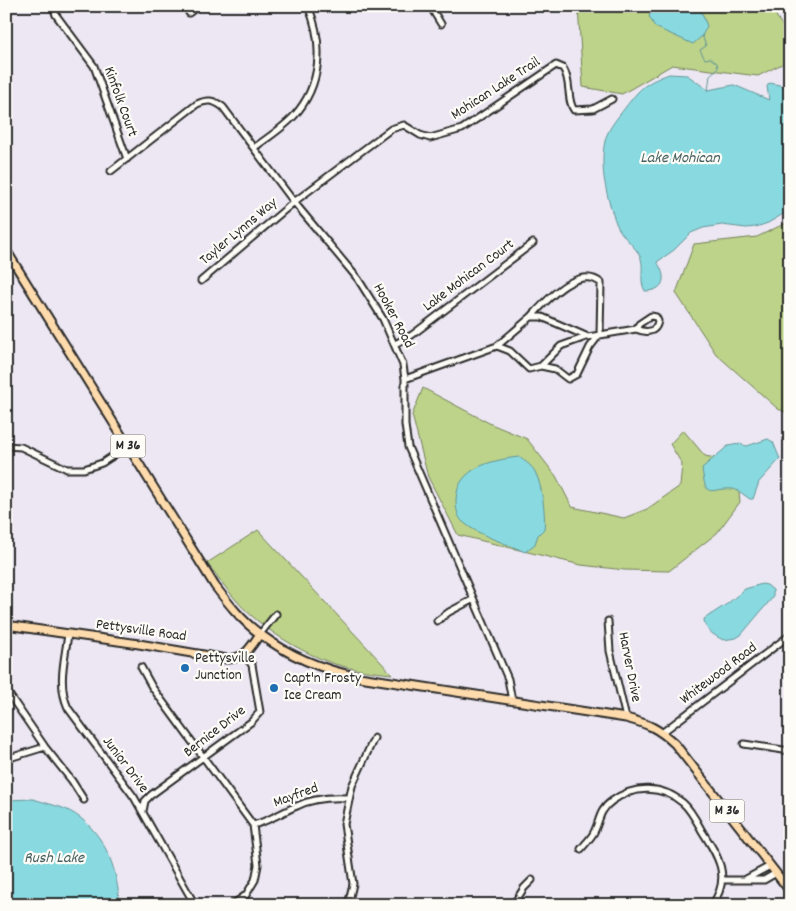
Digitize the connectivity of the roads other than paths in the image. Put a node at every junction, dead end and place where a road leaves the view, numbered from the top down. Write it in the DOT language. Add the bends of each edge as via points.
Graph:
graph roads {
  1 [pos="53,6"];
  2 [pos="198,6"];
  3 [pos="308,6"];
  4 [pos="430,6"];
  5 [pos="189,13"];
  6 [pos="442,24"];
  7 [pos="612,98"];
  8 [pos="254,148"];
  9 [pos="127,159"];
  10 [pos="111,171"];
  11 [pos="294,202"];
  12 [pos="533,243"];
  13 [pos="7,252"];
  14 [pos="201,282"];
  15 [pos="531,317"];
  16 [pos="636,329"];
  17 [pos="600,334"];
  18 [pos="588,337"];
  19 [pos="395,344"];
  20 [pos="497,346"];
  21 [pos="541,366"];
  22 [pos="405,379"];
  23 [pos="6,446"];
  24 [pos="128,446"];
  25 [pos="472,600"];
  26 [pos="276,614"];
  27 [pos="437,620"];
  28 [pos="608,621"];
  29 [pos="6,625"];
  30 [pos="68,634"];
  31 [pos="260,634"];
  32 [pos="790,636"];
  33 [pos="244,655"];
  34 [pos="141,667"];
  35 [pos="6,690"];
  36 [pos="512,700"];
  37 [pos="626,718"];
  38 [pos="663,732"];
  39 [pos="374,738"];
  40 [pos="744,744"];
  41 [pos="45,747"];
  42 [pos="790,751"];
  43 [pos="204,757"];
  44 [pos="6,759"];
  45 [pos="348,798"];
  46 [pos="84,800"];
  47 [pos="143,811"];
  48 [pos="253,825"];
  49 [pos="581,849"];
  50 [pos="770,866"];
  51 [pos="776,873"];
  52 [pos="532,880"];
  53 [pos="722,880"];
  54 [pos="745,880"];
  55 [pos="790,891"];
  56 [pos="194,905"];
  57 [pos="232,905"];
  58 [pos="348,905"];
  59 [pos="513,905"];
  60 [pos="712,905"];
  1 -- 9 [label="street, Kinfolk Court" via="56,15 94,66"];
  2 -- 5 [label="street"];
  3 -- 8 [label="street" via="316,28 319,52 311,88 293,117"];
  4 -- 6 [label="street"];
  7 -- 11 [label="street, Mohican Lake Trail" via="593,109 574,110 568,78 563,68 556,65 462,129 430,138 404,125 391,129"];
  8 -- 9 [label="street, Hooker Road" via="223,107 208,100 198,104"];
  8 -- 11 [label="street, Hooker Road"];
  9 -- 10 [label="street, Hooker Road"];
  11 -- 14 [label="street, Tayler Lynns Way"];
  11 -- 19 [label="street, Hooker Road" via="358,279"];
  12 -- 19 [label="street, Lake Mohican Court" via="412,335"];
  13 -- 24 [label="main road, M 36"];
  15 -- 17 [label="street" via="572,280 596,279 601,284"];
  15 -- 18 [label="street" via="542,318"];
  15 -- 20 [label="street"];
  16 -- 17 [label="street"];
  17 -- 18 [label="street"];
  17 -- 21 [label="street" via="571,378"];
  18 -- 21 [label="street" via="561,346"];
  19 -- 22 [label="street, Hooker Road"];
  20 -- 21 [label="street" via="510,351 529,369"];
  20 -- 22 [label="street"];
  22 -- 25 [label="street, Hooker Road" via="408,447"];
  23 -- 24 [label="street" via="21,447 67,469 84,469 102,463"];
  24 -- 31 [label="main road, M 36" via="214,586"];
  25 -- 27 [label="street"];
  25 -- 36 [label="street, Hooker Road" via="508,679"];
  26 -- 31 [label="street"];
  28 -- 37 [label="street, Harver Drive" via="610,651"];
  29 -- 30 [label="main road, Pettysville Road"];
  30 -- 33 [label="main road, Pettysville Road" via="227,659"];
  30 -- 47 [label="street, Junior Drive" via="62,678 63,698"];
  31 -- 33 [label="main road"];
  31 -- 36 [label="main road, M 36" via="311,663 336,672"];
  32 -- 38 [label="street, Whitewood Road"];
  33 -- 43 [label="street, Bernice Drive" via="252,665 260,712"];
  34 -- 43 [label="street"];
  35 -- 41 [label="street"];
  36 -- 37 [label="main road, M 36"];
  37 -- 38 [label="main road, M 36"];
  38 -- 50 [label="main road, M 36"];
  39 -- 45 [label="street"];
  40 -- 42 [label="street"];
  41 -- 44 [label="street"];
  41 -- 46 [label="street"];
  43 -- 47 [label="street, Bernice Drive" via="145,801"];
  43 -- 48 [label="street"];
  45 -- 48 [label="street, Mayfred" via="326,797"];
  45 -- 58 [label="street" via="344,824 353,884"];
  47 -- 56 [label="street, Junior Drive"];
  48 -- 57 [label="street" via="258,865 255,880 246,895"];
  49 -- 53 [label="street" via="610,802 642,788 662,791 675,797 690,811 717,854 722,866"];
  50 -- 51 [label="main road, M 36"];
  50 -- 54 [label="street"];
  51 -- 54 [label="street" via="764,880"];
  51 -- 55 [label="main road, M 36"];
  52 -- 59 [label="street"];
  53 -- 54 [label="street"];
  53 -- 60 [label="street" via="720,892"];
}
